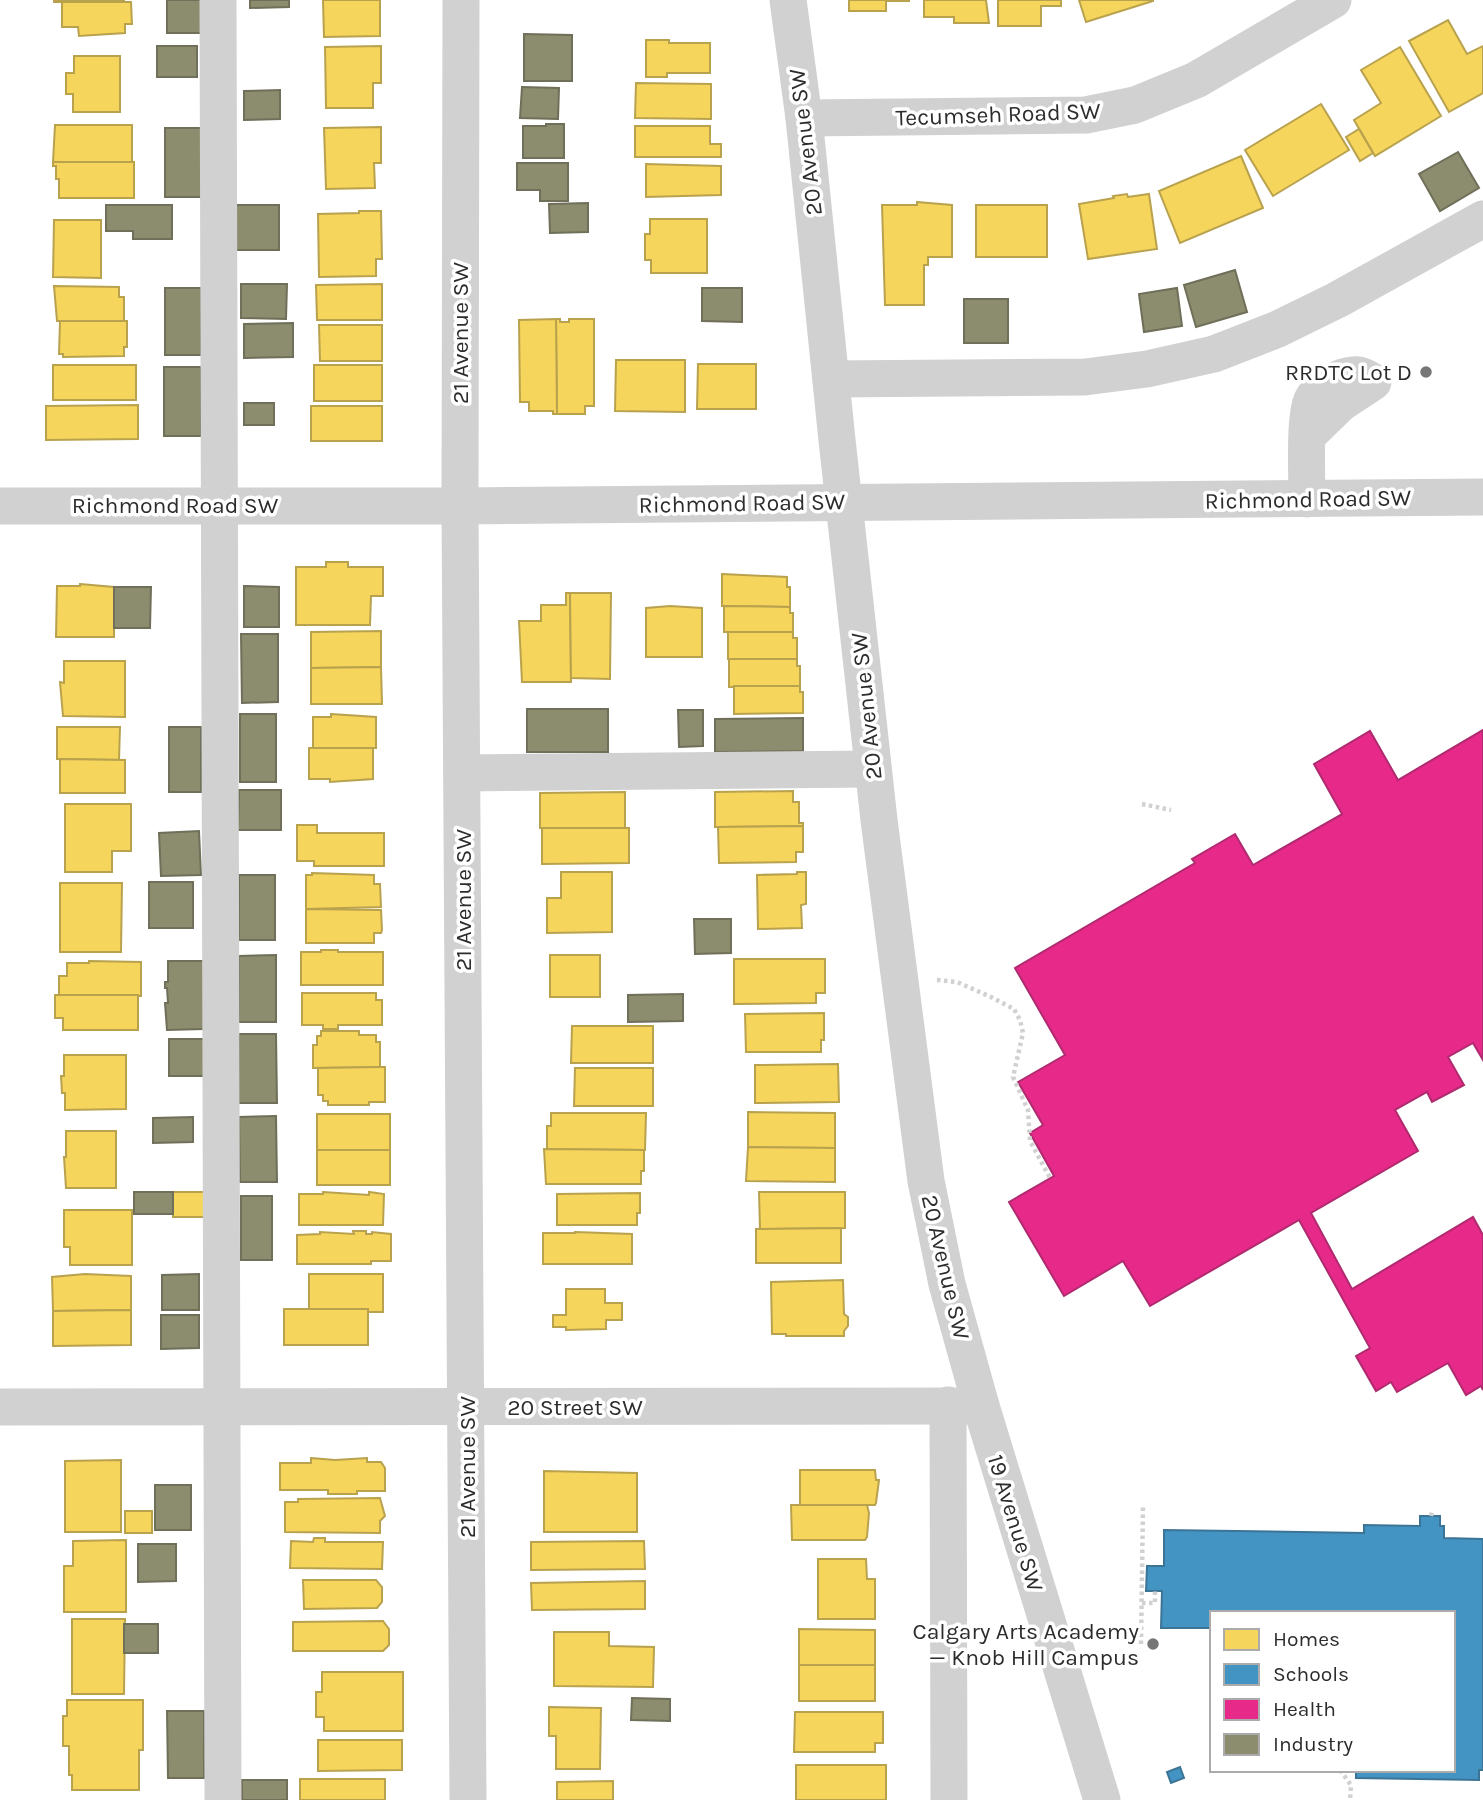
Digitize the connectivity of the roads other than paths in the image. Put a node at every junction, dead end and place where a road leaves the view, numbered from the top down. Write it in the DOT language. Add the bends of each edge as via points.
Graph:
graph roads {
  1 [pos="218,0"];
  2 [pos="461,0"];
  3 [pos="788,0"];
  4 [pos="1333,0"];
  5 [pos="804,118"];
  6 [pos="1483,219"];
  7 [pos="831,379"];
  8 [pos="1308,435"];
  9 [pos="1483,497"];
  10 [pos="1307,499"];
  11 [pos="844,502"];
  12 [pos="218,504"];
  13 [pos="0,506"];
  14 [pos="460,506"];
  15 [pos="873,769"];
  16 [pos="462,773"];
  17 [pos="965,1405"];
  18 [pos="0,1407"];
  19 [pos="466,1407"];
  20 [pos="221,1408"];
  21 [pos="223,1800"];
  22 [pos="468,1800"];
  23 [pos="949,1800"];
  24 [pos="1102,1800"];
  1 -- 12 [label="street"];
  2 -- 14 [label="street, 21 Avenue SW"];
  3 -- 5 [label="street, 20 Avenue SW"];
  4 -- 5 [label="street, Tecumseh Road SW" via="1196,80 1135,105 1086,115"];
  5 -- 7 [label="street, 20 Avenue SW"];
  6 -- 7 [label="street" via="1337,300 1214,354 1085,377"];
  7 -- 11 [label="street, 20 Avenue SW"];
  8 -- 10 [label="street"];
  9 -- 10 [label="street, Richmond Road SW"];
  10 -- 11 [label="street, Richmond Road SW"];
  11 -- 14 [label="street, Richmond Road SW"];
  11 -- 15 [label="street, 20 Avenue SW"];
  12 -- 13 [label="street, Richmond Road SW"];
  12 -- 14 [label="street, Richmond Road SW"];
  12 -- 20 [label="street"];
  14 -- 16 [label="street, 21 Avenue SW"];
  15 -- 16 [label="street"];
  15 -- 17 [label="street, 20 Avenue SW" via="926,1181"];
  16 -- 19 [label="street, 21 Avenue SW"];
  17 -- 19 [label="street, 20 Street SW"];
  17 -- 23 [label="street, 20 Avenue SW"];
  17 -- 24 [label="street, 19 Avenue SW"];
  18 -- 20 [label="street, 20 Street SW"];
  19 -- 20 [label="street, 20 Street SW"];
  19 -- 22 [label="street, 21 Avenue SW"];
  20 -- 21 [label="street"];
}
